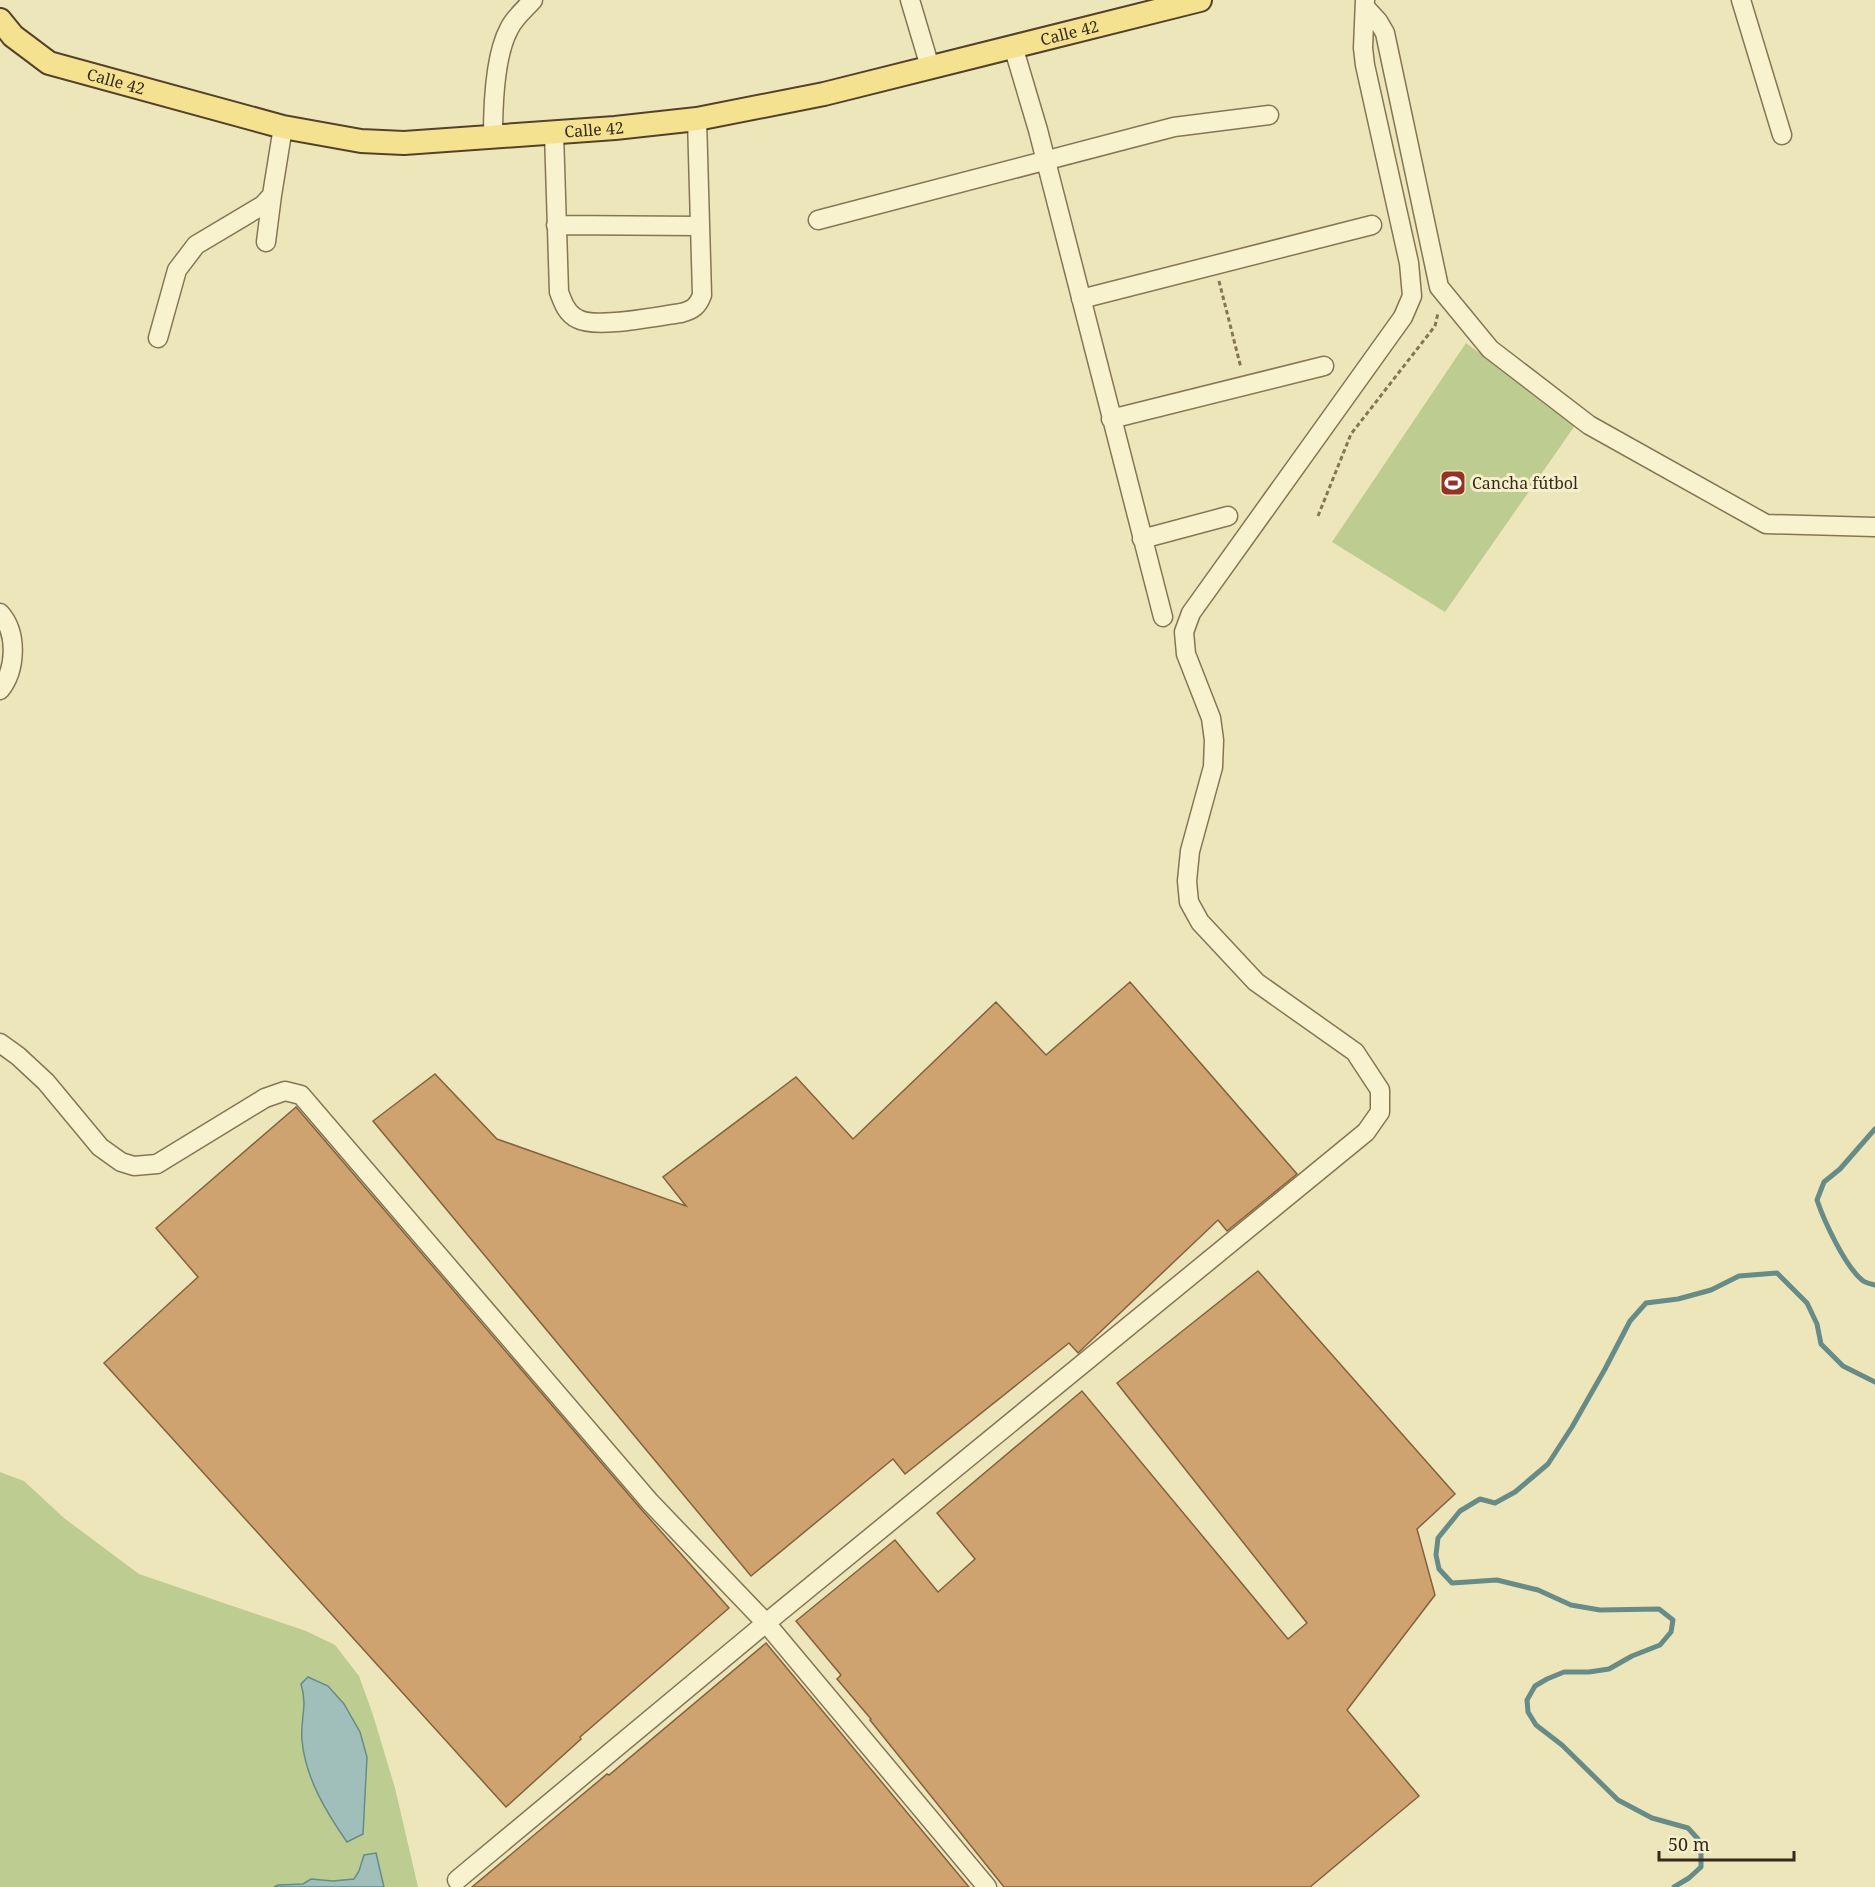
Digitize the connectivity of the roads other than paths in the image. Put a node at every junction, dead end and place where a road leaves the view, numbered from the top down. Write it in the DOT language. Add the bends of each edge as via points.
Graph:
graph roads {
  1 [pos="533,0"];
  2 [pos="910,0"];
  3 [pos="1200,0"];
  4 [pos="1741,0"];
  5 [pos="1366,4"];
  6 [pos="0,20"];
  7 [pos="1013,46"];
  8 [pos="930,67"];
  9 [pos="1269,115"];
  10 [pos="697,119"];
  11 [pos="283,127"];
  12 [pos="554,133"];
  13 [pos="1782,135"];
  14 [pos="493,136"];
  15 [pos="1046,161"];
  16 [pos="272,195"];
  17 [pos="818,220"];
  18 [pos="556,225"];
  19 [pos="1372,225"];
  20 [pos="700,226"];
  21 [pos="266,242"];
  22 [pos="1080,299"];
  23 [pos="158,338"];
  24 [pos="1324,366"];
  25 [pos="1111,419"];
  26 [pos="1228,516"];
  27 [pos="1875,527"];
  28 [pos="1142,539"];
  29 [pos="0,613"];
  30 [pos="1163,617"];
  31 [pos="0,690"];
  32 [pos="0,1042"];
  33 [pos="766,1623"];
  34 [pos="457,1880"];
  35 [pos="987,1887"];
  1 -- 14 [label="street" via="509,27 502,45"];
  2 -- 8 [label="street"];
  3 -- 7 [label="main road, Calle 42"];
  4 -- 13 [label="street"];
  5 -- 27 [label="street" via="1385,33 1440,287 1490,349 1589,425 1766,524"];
  5 -- 33 [label="street" via="1363,48 1409,263 1412,296 1404,317 1191,613 1184,632 1186,654 1211,718 1214,740 1213,767 1190,851 1187,881 1189,902 1200,922 1256,982 1355,1052 1380,1090 1380,1112 1366,1132"];
  6 -- 11 [label="main road, Calle 42" via="13,36 49,63"];
  7 -- 8 [label="main road, Calle 42"];
  7 -- 15 [label="street"];
  8 -- 10 [label="main road, Calle 42" via="824,94"];
  9 -- 15 [label="street" via="1174,127"];
  10 -- 12 [label="main road, Calle 42"];
  10 -- 20 [label="street"];
  11 -- 14 [label="main road, Calle 42" via="361,141 425,142"];
  11 -- 16 [label="street"];
  12 -- 14 [label="main road, Calle 42"];
  12 -- 18 [label="street"];
  15 -- 17 [label="street"];
  15 -- 22 [label="street"];
  16 -- 21 [label="street"];
  16 -- 23 [label="street" via="263,205 196,245 177,270"];
  18 -- 20 [label="street"];
  18 -- 20 [label="street" via="559,292 566,309 576,319 592,324 681,314 699,303"];
  19 -- 22 [label="street"];
  22 -- 25 [label="street"];
  24 -- 25 [label="street"];
  25 -- 28 [label="street"];
  26 -- 28 [label="street"];
  28 -- 30 [label="street"];
  29 -- 31 [label="street" via="8,623 12,639 12,670"];
  32 -- 33 [label="street" via="45,1082 100,1147 134,1166 157,1164 265,1098 285,1091 301,1095 650,1502"];
  33 -- 34 [label="street"];
  33 -- 35 [label="street"];
}
